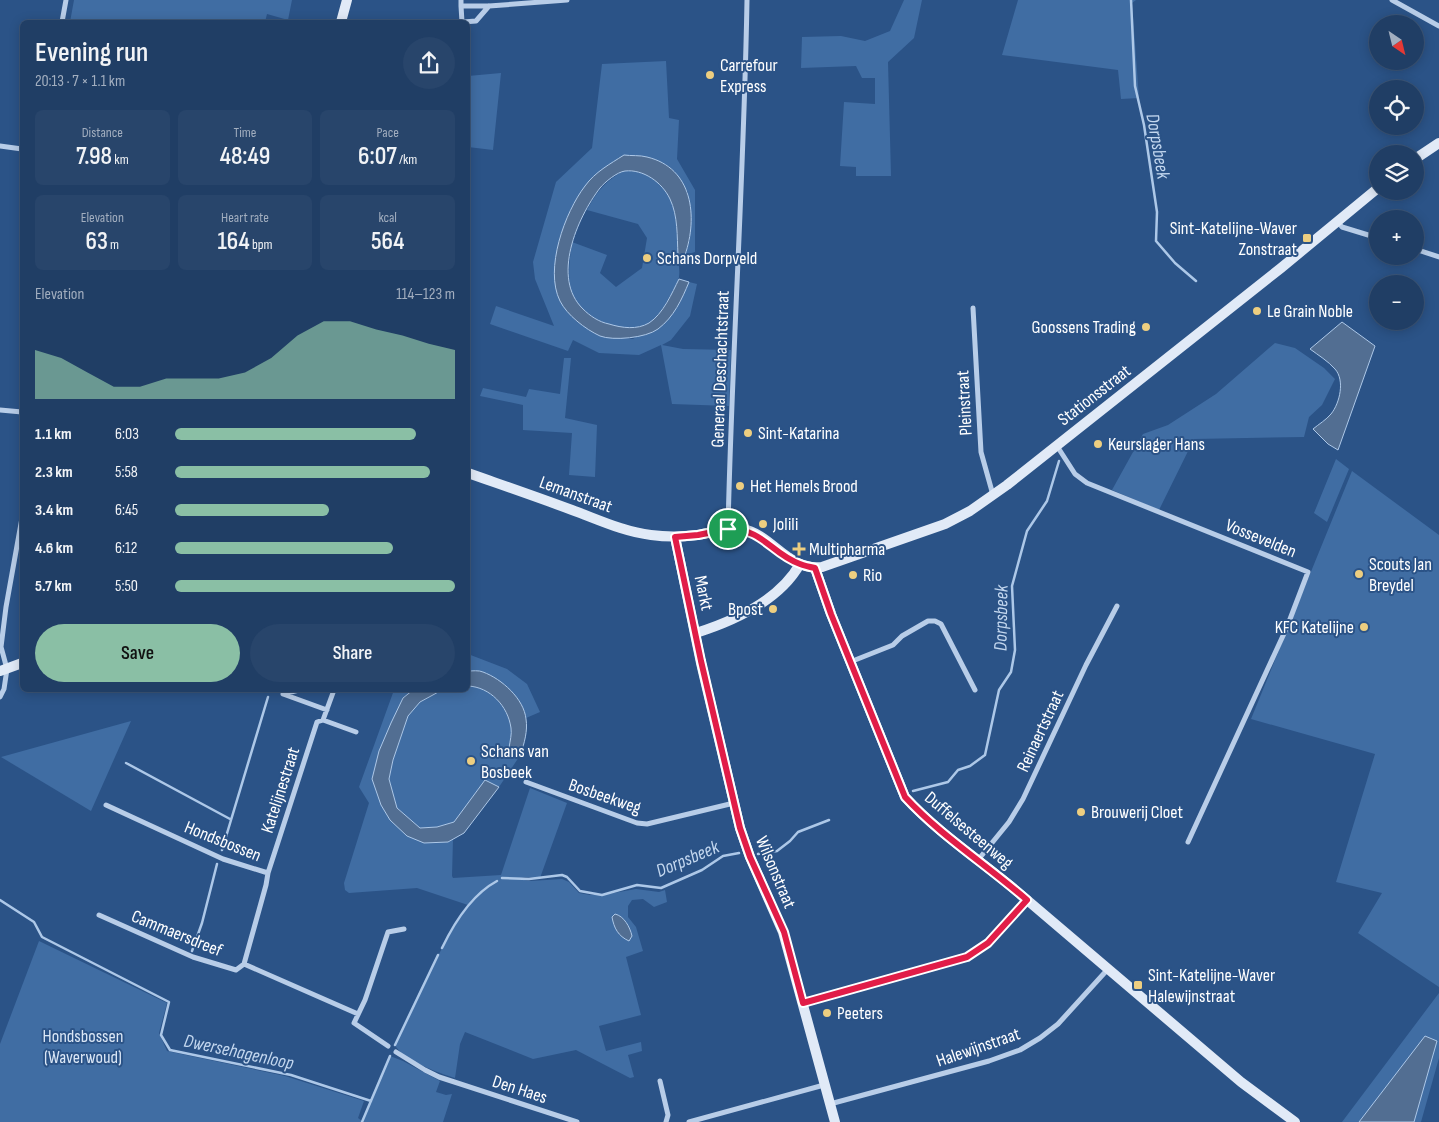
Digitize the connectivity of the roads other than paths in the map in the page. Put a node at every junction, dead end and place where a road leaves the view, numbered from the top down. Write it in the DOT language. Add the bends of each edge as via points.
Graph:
graph roads {
  1 [pos="66,0"];
  2 [pos="347,0"];
  3 [pos="567,0"];
  4 [pos="747,0"];
  5 [pos="1392,0"];
  6 [pos="461,3"];
  7 [pos="489,6"];
  8 [pos="62,20"];
  9 [pos="342,20"];
  10 [pos="462,20"];
  11 [pos="470,22"];
  12 [pos="1439,26"];
  13 [pos="1439,143"];
  14 [pos="0,146"];
  15 [pos="20,149"];
  16 [pos="1424,153"];
  17 [pos="1369,195"];
  18 [pos="1337,221"];
  19 [pos="1369,235"];
  20 [pos="1424,252"];
  21 [pos="1439,257"];
  22 [pos="973,308"];
  23 [pos="0,410"];
  24 [pos="20,412"];
  25 [pos="1056,446"];
  26 [pos="470,474"];
  27 [pos="992,495"];
  28 [pos="20,529"];
  29 [pos="728,529"];
  30 [pos="675,537"];
  31 [pos="800,564"];
  32 [pos="815,568"];
  33 [pos="1117,606"];
  34 [pos="696,633"];
  35 [pos="850,662"];
  36 [pos="20,664"];
  37 [pos="3,670"];
  38 [pos="976,690"];
  39 [pos="291,692"];
  40 [pos="333,692"];
  41 [pos="0,697"];
  42 [pos="327,710"];
  43 [pos="323,720"];
  44 [pos="356,732"];
  45 [pos="526,782"];
  46 [pos="735,802"];
  47 [pos="106,805"];
  48 [pos="1188,842"];
  49 [pos="978,860"];
  50 [pos="268,873"];
  51 [pos="1027,900"];
  52 [pos="98,915"];
  53 [pos="404,929"];
  54 [pos="244,964"];
  55 [pos="1108,969"];
  56 [pos="803,1003"];
  57 [pos="358,1014"];
  58 [pos="388,1046"];
  59 [pos="396,1052"];
  60 [pos="660,1081"];
  61 [pos="824,1085"];
  62 [pos="830,1104"];
  63 [pos="711,1119"];
  64 [pos="577,1122"];
  65 [pos="666,1122"];
  66 [pos="690,1122"];
  67 [pos="835,1122"];
  68 [pos="1295,1122"];
  1 -- 8 [label="street"];
  2 -- 9 [label="street"];
  3 -- 7 [label="street"];
  4 -- 29 [label="street, Generaal Deschachtstraat"];
  5 -- 12 [label="street"];
  6 -- 7 [label="street"];
  6 -- 10 [label="street"];
  7 -- 11 [label="street" via="476,22"];
  13 -- 16 [label="street"];
  14 -- 15 [label="street"];
  17 -- 18 [label="street, Stationsstraat"];
  18 -- 19 [label="street" via="1342,227"];
  18 -- 25 [label="street, Stationsstraat"];
  20 -- 21 [label="street"];
  22 -- 27 [label="street, Pleinstraat" via="981,452"];
  23 -- 24 [label="street"];
  25 -- 27 [label="street, Stationsstraat"];
  25 -- 48 [label="street, Vossevelden" via="1076,474 1087,483 1308,572 1287,627"];
  26 -- 30 [label="street, Lemanstraat" via="636,532"];
  27 -- 32 [label="street, Stationsstraat" via="945,524"];
  28 -- 37 [label="street" via="1,647"];
  29 -- 30 [label="street"];
  29 -- 31 [label="street" via="756,534"];
  30 -- 34 [label="street, Markt"];
  31 -- 32 [label="street"];
  31 -- 34 [label="street, Markt" via="794,575 774,594 719,625"];
  32 -- 35 [label="street, Duffelsesteenweg"];
  33 -- 49 [label="street, Reinaertstraat" via="1024,798"];
  34 -- 46 [label="street, Wilsonstraat"];
  35 -- 38 [label="street" via="894,645 902,636 935,621 941,624"];
  35 -- 49 [label="street, Duffelsesteenweg" via="905,797"];
  36 -- 37 [label="street"];
  37 -- 41 [label="street" via="4,689"];
  39 -- 42 [label="street" via="283,694"];
  40 -- 42 [label="street, Katelijnestraat"];
  42 -- 43 [label="street, Katelijnestraat"];
  43 -- 44 [label="street"];
  43 -- 50 [label="street, Katelijnestraat" via="317,722"];
  45 -- 46 [label="street, Bosbeekweg" via="647,824"];
  46 -- 56 [label="street, Wilsonstraat" via="750,857 784,932"];
  47 -- 50 [label="street, Hondsbossen" via="223,859"];
  49 -- 51 [label="street, Duffelsesteenweg"];
  50 -- 54 [label="street, Hondsbossen"];
  51 -- 55 [label="street, Duffelsesteenweg"];
  51 -- 56 [label="street" via="994,938 967,957"];
  52 -- 54 [label="street, Cammaersdreef" via="193,958 236,970"];
  53 -- 57 [label="street" via="388,932"];
  54 -- 57 [label="street"];
  55 -- 62 [label="street, Halewijnstraat" via="1058,1024 1020,1050"];
  55 -- 68 [label="street, Duffelsesteenweg" via="1241,1082"];
  56 -- 61 [label="street, Wilsonstraat"];
  57 -- 58 [label="street" via="354,1023"];
  59 -- 64 [label="street, Den Haes" via="433,1074"];
  60 -- 65 [label="street" via="668,1115"];
  61 -- 62 [label="street, Wilsonstraat"];
  61 -- 63 [label="street"];
  62 -- 67 [label="street, Wilsonstraat"];
  63 -- 66 [label="street"];
}
